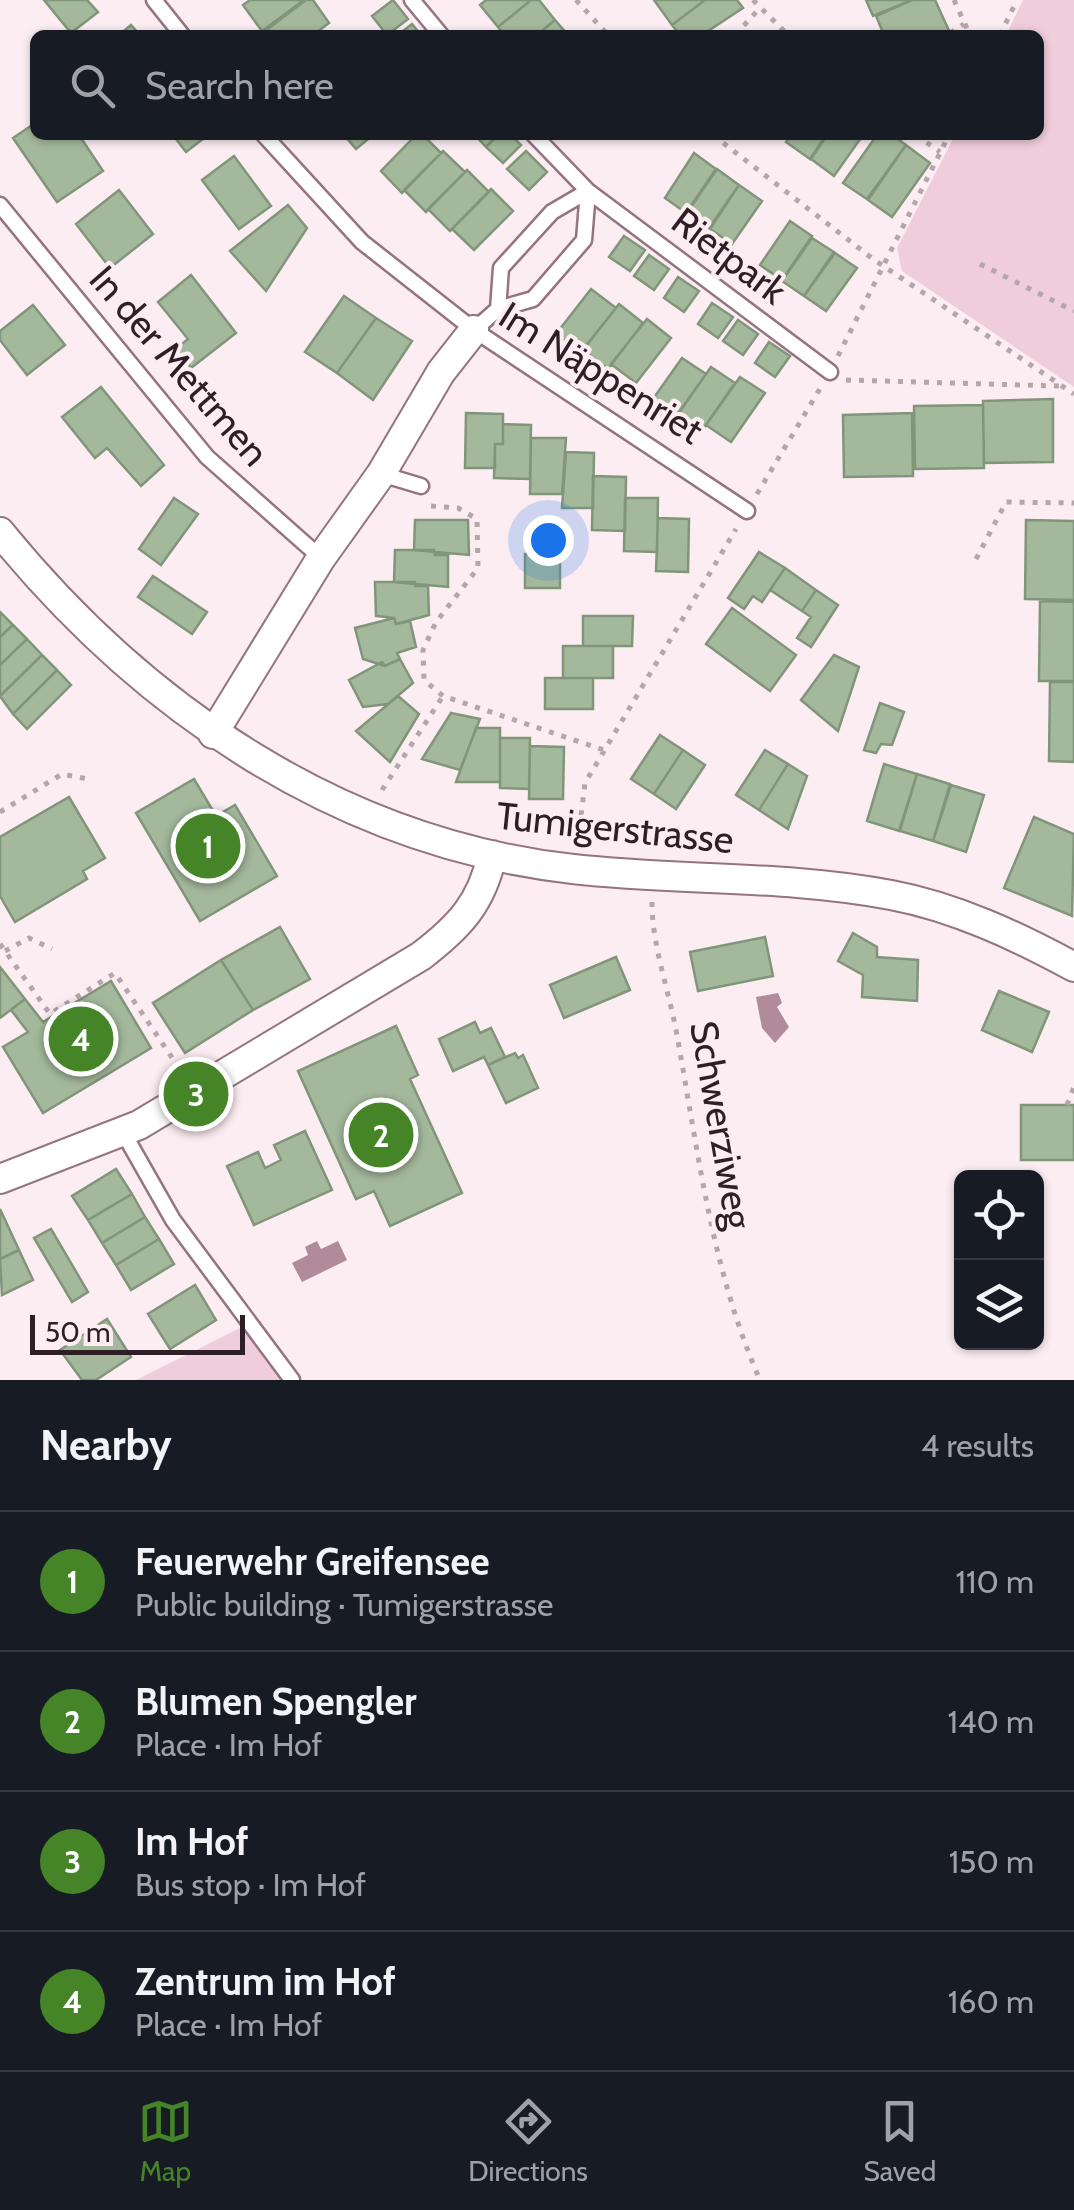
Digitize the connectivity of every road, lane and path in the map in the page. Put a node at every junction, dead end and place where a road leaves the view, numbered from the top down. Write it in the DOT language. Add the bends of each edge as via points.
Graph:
graph roads {
  1 [pos="154,0"];
  2 [pos="412,0"];
  3 [pos="576,0"];
  4 [pos="753,0"];
  5 [pos="954,0"];
  6 [pos="1017,0"];
  7 [pos="760,9"];
  8 [pos="965,24"];
  9 [pos="178,30"];
  10 [pos="437,30"];
  11 [pos="603,30"];
  12 [pos="740,30"];
  13 [pos="783,30"];
  14 [pos="955,30"];
  15 [pos="968,30"];
  16 [pos="1002,30"];
  17 [pos="269,140"];
  18 [pos="539,140"];
  19 [pos="719,140"];
  20 [pos="923,140"];
  21 [pos="946,140"];
  22 [pos="588,191"];
  23 [pos="0,205"];
  24 [pos="980,264"];
  25 [pos="498,309"];
  26 [pos="1074,312"];
  27 [pos="474,330"];
  28 [pos="830,372"];
  29 [pos="1062,386"];
  30 [pos="1074,394"];
  31 [pos="381,474"];
  32 [pos="421,486"];
  33 [pos="1074,503"];
  34 [pos="426,506"];
  35 [pos="747,511"];
  36 [pos="0,532"];
  37 [pos="321,558"];
  38 [pos="976,559"];
  39 [pos="443,696"];
  40 [pos="214,734"];
  41 [pos="604,750"];
  42 [pos="88,780"];
  43 [pos="0,812"];
  44 [pos="365,816"];
  45 [pos="492,855"];
  46 [pos="653,875"];
  47 [pos="0,944"];
  48 [pos="52,949"];
  49 [pos="5,951"];
  50 [pos="1074,966"];
  51 [pos="1074,1087"];
  52 [pos="196,1094"];
  53 [pos="1067,1104"];
  54 [pos="124,1132"];
  55 [pos="0,1178"];
  56 [pos="292,1380"];
  57 [pos="760,1380"];
  1 -- 9 [label="lane"];
  2 -- 10 [label="lane"];
  3 -- 11 [label="path"];
  4 -- 7 [label="path"];
  5 -- 8 [label="path"];
  6 -- 16 [label="path"];
  7 -- 12 [label="path"];
  7 -- 13 [label="path"];
  8 -- 14 [label="path"];
  8 -- 15 [label="path"];
  17 -- 27 [label="lane" via="362,242"];
  18 -- 22 [label="lane, Rietpark"];
  19 -- 29 [label="path" via="873,259"];
  20 -- 21 [label="path" via="940,152"];
  22 -- 25 [label="lane" via="552,212 501,268"];
  22 -- 25 [label="lane" via="584,240 533,298"];
  22 -- 28 [label="lane, Rietpark"];
  23 -- 37 [label="lane, In der Mettmen" via="207,457"];
  24 -- 26 [label="path"];
  25 -- 27 [label="lane"];
  27 -- 31 [label="street, Im Näppenriet"];
  27 -- 35 [label="lane, Im Näppenriet"];
  28 -- 29 [label="path" via="838,380"];
  29 -- 30 [label="path"];
  31 -- 32 [label="lane"];
  31 -- 37 [label="street, Im Näppenriet"];
  33 -- 38 [label="path" via="1006,502"];
  34 -- 39 [label="path" via="458,508 477,519 478,568 423,650 424,680"];
  36 -- 40 [label="street, Tumigerstrasse" via="114,655"];
  37 -- 40 [label="street, Im Näppenriet"];
  39 -- 41 [label="path"];
  39 -- 44 [label="path"];
  40 -- 44 [label="street, Tumigerstrasse"];
  42 -- 43 [label="path" via="62,774"];
  44 -- 45 [label="street, Tumigerstrasse"];
  45 -- 46 [label="street, Tumigerstrasse"];
  45 -- 52 [label="street" via="480,897 462,925"];
  46 -- 50 [label="street, Tumigerstrasse" via="894,895 965,917"];
  46 -- 57 [label="path, Schwerziweg" via="652,925 720,1271"];
  47 -- 49 [label="path"];
  48 -- 49 [label="path" via="29,938"];
  49 -- 52 [label="path" via="50,1014 115,972"];
  51 -- 53 [label="path"];
  52 -- 54 [label="street"];
  54 -- 55 [label="street"];
  54 -- 56 [label="lane" via="173,1220"];
}
